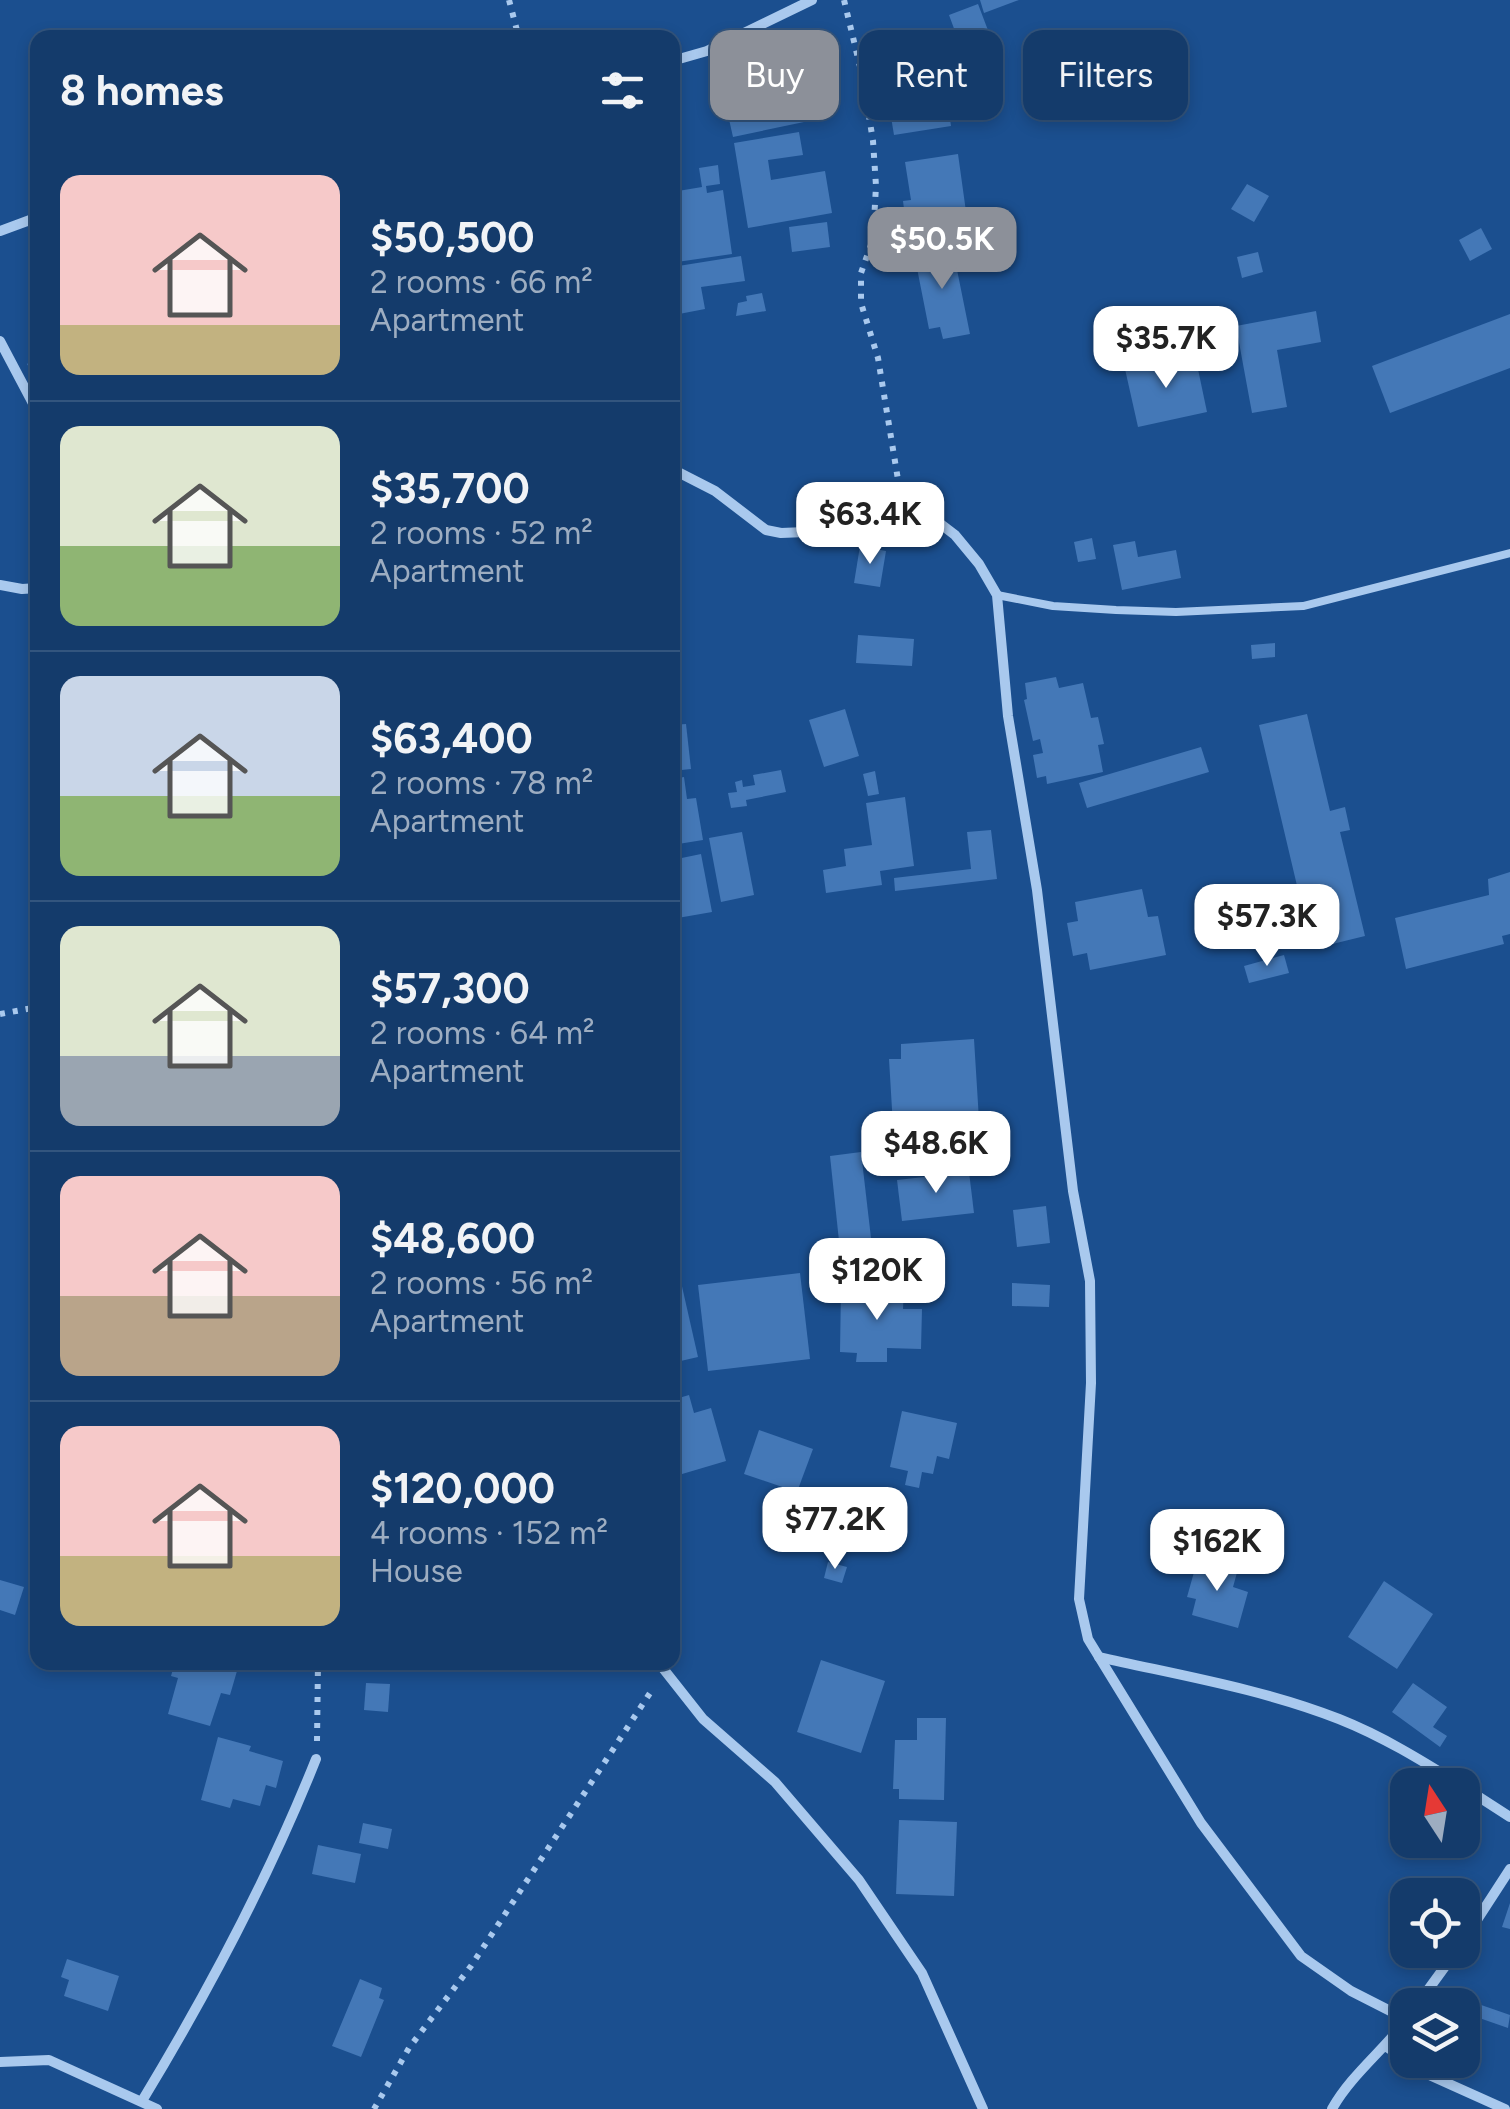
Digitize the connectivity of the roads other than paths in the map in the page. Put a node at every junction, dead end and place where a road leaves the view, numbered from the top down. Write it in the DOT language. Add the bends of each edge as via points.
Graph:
graph roads {
  1 [pos="812,0"];
  2 [pos="680,59"];
  3 [pos="30,220"];
  4 [pos="0,231"];
  5 [pos="0,341"];
  6 [pos="30,398"];
  7 [pos="680,473"];
  8 [pos="1510,553"];
  9 [pos="0,584"];
  10 [pos="30,588"];
  11 [pos="997,595"];
  12 [pos="1099,1657"];
  13 [pos="663,1670"];
  14 [pos="316,1758"];
  15 [pos="1433,1768"];
  16 [pos="1480,1797"];
  17 [pos="1510,1816"];
  18 [pos="1510,1869"];
  19 [pos="1480,1915"];
  20 [pos="1390,2010"];
  21 [pos="1390,2041"];
  22 [pos="1386,2046"];
  23 [pos="0,2062"];
  24 [pos="142,2102"];
  25 [pos="157,2109"];
  26 [pos="983,2109"];
  27 [pos="1332,2109"];
  28 [pos="1505,2109"];
  1 -- 2 [label="street"];
  3 -- 4 [label="street"];
  5 -- 6 [label="street"];
  7 -- 11 [label="street" via="766,530 781,533 904,518 938,522 955,535"];
  8 -- 11 [label="lane" via="1303,606 1116,610"];
  9 -- 10 [label="street"];
  11 -- 12 [label="street" via="1008,716 1090,1281 1078,1599"];
  12 -- 15 [label="street" via="1336,1718"];
  12 -- 20 [label="street" via="1201,1824 1301,1956"];
  13 -- 26 [label="street" via="860,1880 922,1973"];
  14 -- 24 [label="street" via="261,1882"];
  16 -- 17 [label="street"];
  18 -- 19 [label="street"];
  21 -- 22 [label="street"];
  22 -- 27 [label="street"];
  22 -- 28 [label="street" via="1426,2074"];
  23 -- 24 [label="street" via="48,2060"];
  24 -- 25 [label="street"];
}
